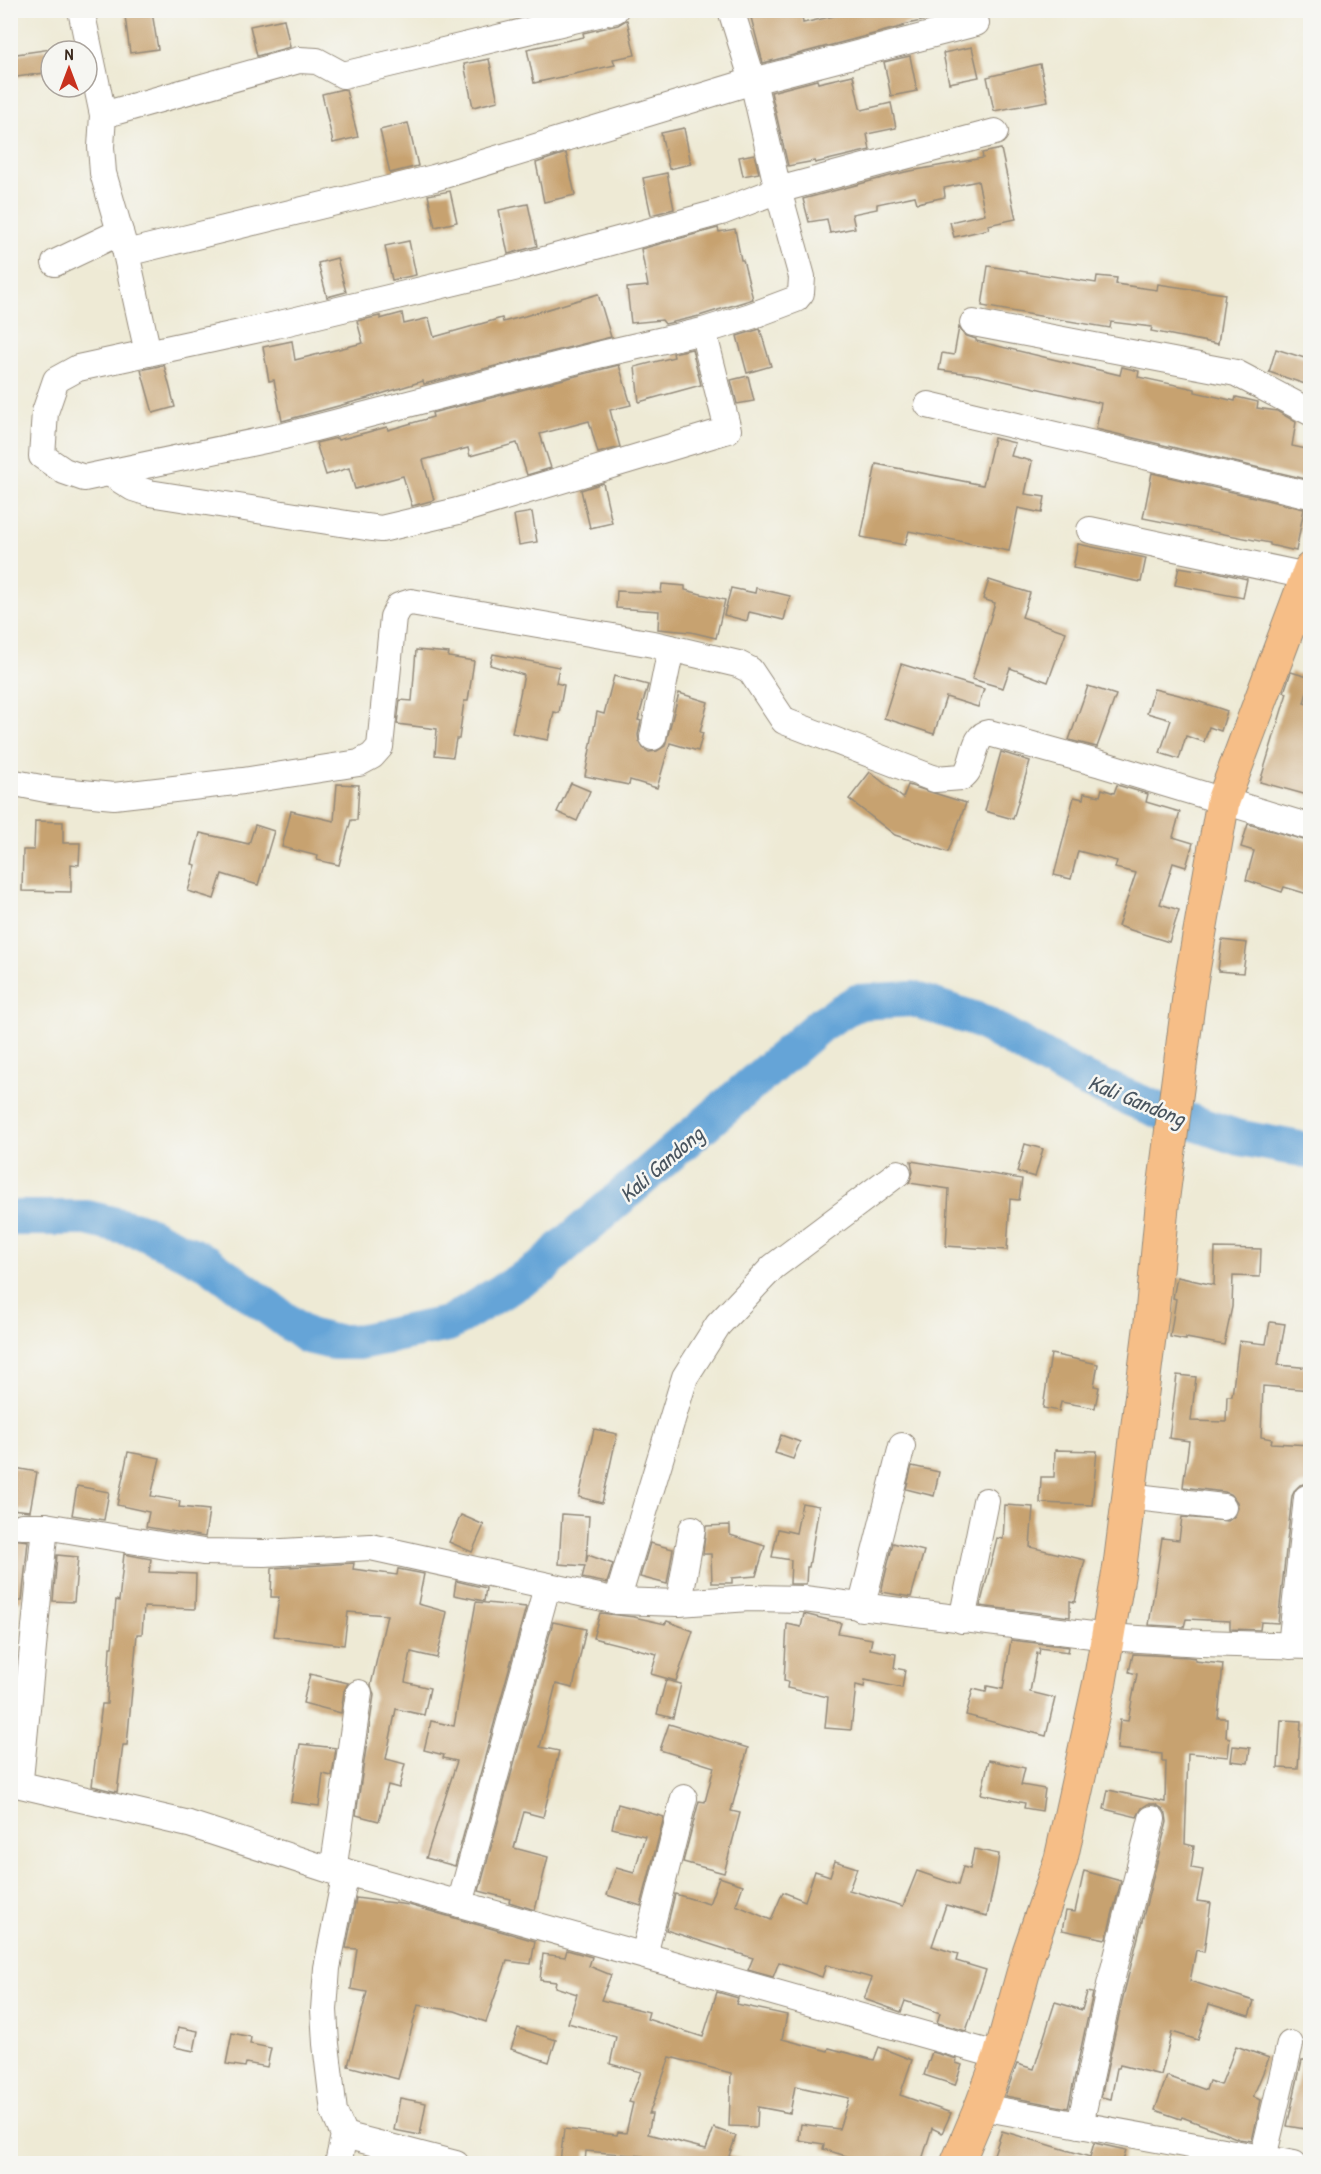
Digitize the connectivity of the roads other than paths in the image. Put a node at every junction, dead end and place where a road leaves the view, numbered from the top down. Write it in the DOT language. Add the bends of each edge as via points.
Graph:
graph roads {
  1 [pos="615,10"];
  2 [pos="730,10"];
  3 [pos="87,12"];
  4 [pos="976,23"];
  5 [pos="753,81"];
  6 [pos="103,115"];
  7 [pos="995,132"];
  8 [pos="778,190"];
  9 [pos="123,243"];
  10 [pos="55,263"];
  11 [pos="974,323"];
  12 [pos="703,331"];
  13 [pos="148,353"];
  14 [pos="928,405"];
  15 [pos="1311,412"];
  16 [pos="109,473"];
  17 [pos="1311,495"];
  18 [pos="1090,530"];
  19 [pos="1309,572"];
  20 [pos="671,648"];
  21 [pos="653,737"];
  22 [pos="10,782"];
  23 [pos="1223,801"];
  24 [pos="1311,827"];
  25 [pos="898,1173"];
  26 [pos="902,1446"];
  27 [pos="1128,1496"];
  28 [pos="1307,1498"];
  29 [pos="986,1501"];
  30 [pos="1223,1507"];
  31 [pos="692,1529"];
  32 [pos="547,1587"];
  33 [pos="617,1601"];
  34 [pos="679,1603"];
  35 [pos="861,1608"];
  36 [pos="962,1620"];
  37 [pos="1108,1637"];
  38 [pos="1301,1646"];
  39 [pos="359,1693"];
  40 [pos="684,1798"];
  41 [pos="1152,1819"];
  42 [pos="339,1871"];
  43 [pos="460,1904"];
  44 [pos="644,1955"];
  45 [pos="1290,2044"];
  46 [pos="1000,2056"];
  47 [pos="981,2107"];
  48 [pos="1080,2125"];
  49 [pos="344,2135"];
  50 [pos="1171,2152"];
  51 [pos="1263,2158"];
  52 [pos="338,2163"];
  53 [pos="456,2163"];
  54 [pos="957,2163"];
  55 [pos="1294,2163"];
  1 -- 6 [label="street" via="343,75 317,61 299,60"];
  2 -- 5 [label="street"];
  3 -- 6 [label="street"];
  4 -- 5 [label="street"];
  5 -- 8 [label="street"];
  5 -- 9 [label="street" via="434,178"];
  6 -- 9 [label="street" via="103,173"];
  7 -- 8 [label="street"];
  8 -- 12 [label="street" via="802,277 801,293 796,299"];
  8 -- 13 [label="street" via="721,212 522,266"];
  9 -- 10 [label="street"];
  9 -- 13 [label="street"];
  11 -- 15 [label="street" via="1236,373"];
  12 -- 16 [label="street" via="284,436"];
  12 -- 16 [label="street" via="728,430 458,511 381,529 149,493"];
  13 -- 16 [label="street" via="78,368 56,380 45,412 42,456 64,471 84,478"];
  14 -- 17 [label="street"];
  18 -- 19 [label="street"];
  19 -- 23 [label="main road"];
  20 -- 21 [label="street"];
  20 -- 22 [label="street" via="411,602 399,606 393,617 380,747 359,763 114,796"];
  20 -- 23 [label="street" via="738,664 750,670 784,721 935,779 962,777 980,737 989,733"];
  23 -- 24 [label="street"];
  23 -- 27 [label="main road" via="1191,982"];
  25 -- 33 [label="street" via="773,1267 718,1325 685,1377"];
  26 -- 35 [label="street"];
  27 -- 30 [label="street"];
  27 -- 37 [label="main road"];
  28 -- 38 [label="street"];
  29 -- 36 [label="street"];
  31 -- 34 [label="street"];
  32 -- 33 [label="street"];
  32 -- 42 [label="street" via="371,1547 203,1552 33,1526 21,1785 189,1824"];
  32 -- 43 [label="street"];
  33 -- 34 [label="street"];
  34 -- 35 [label="street" via="804,1599"];
  35 -- 36 [label="street"];
  36 -- 37 [label="street"];
  37 -- 38 [label="street"];
  37 -- 46 [label="main road" via="1061,1859 1029,1952"];
  39 -- 42 [label="street"];
  40 -- 44 [label="street"];
  41 -- 48 [label="street"];
  42 -- 43 [label="street"];
  42 -- 49 [label="street" via="324,2010 334,2112"];
  43 -- 44 [label="street"];
  44 -- 46 [label="street"];
  45 -- 51 [label="street"];
  46 -- 47 [label="main road"];
  47 -- 48 [label="street"];
  47 -- 54 [label="main road"];
  48 -- 50 [label="street"];
  49 -- 52 [label="street"];
  49 -- 53 [label="street"];
  50 -- 51 [label="street"];
  51 -- 55 [label="street"];
}
